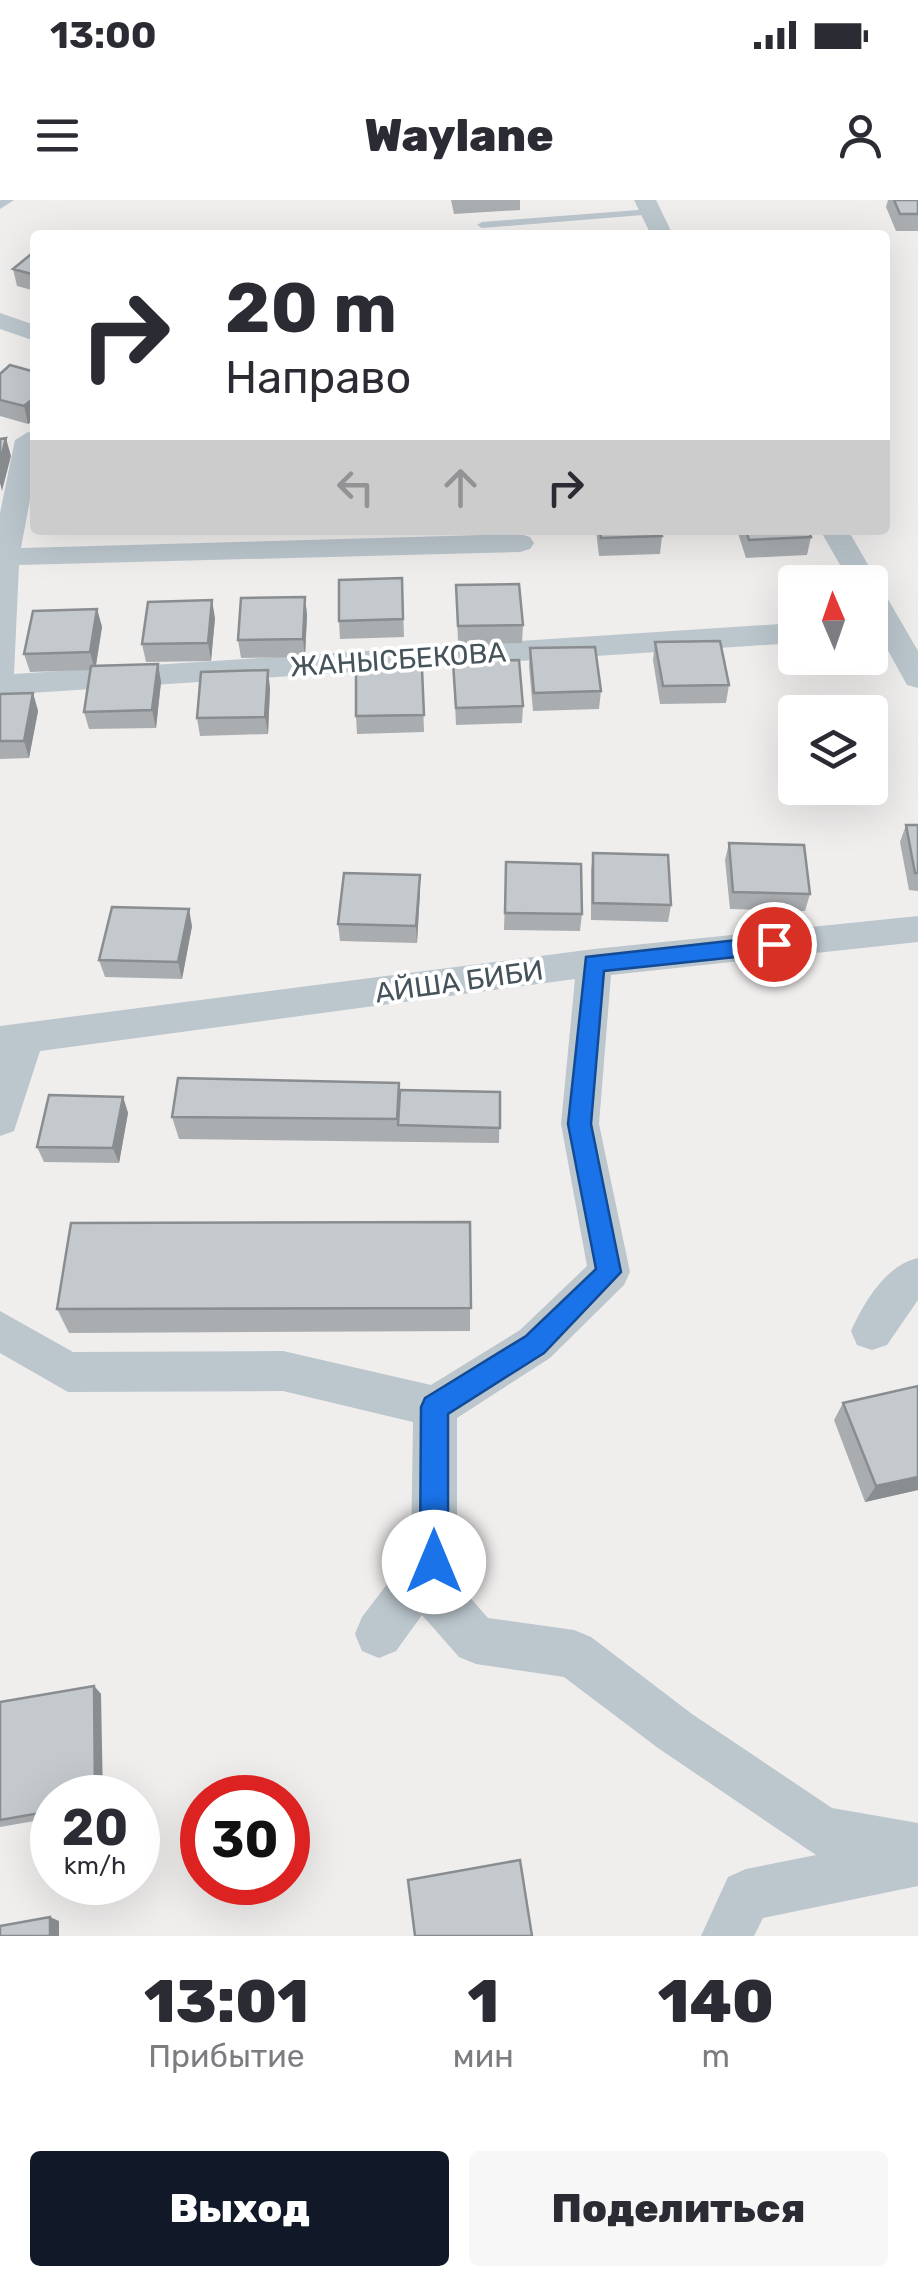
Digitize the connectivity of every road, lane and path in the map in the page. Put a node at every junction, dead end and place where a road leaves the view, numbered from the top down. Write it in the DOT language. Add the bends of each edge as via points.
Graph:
graph roads {
  1 [pos="648,206"];
  2 [pos="482,225"];
  3 [pos="660,230"];
  4 [pos="0,320"];
  5 [pos="30,332"];
  6 [pos="21,439"];
  7 [pos="837,535"];
  8 [pos="520,543"];
  9 [pos="2,558"];
  10 [pos="854,565"];
  11 [pos="778,634"];
  12 [pos="888,638"];
  13 [pos="0,672"];
  14 [pos="918,678"];
  15 [pos="0,684"];
  16 [pos="918,929"];
  17 [pos="594,963"];
  18 [pos="12,1040"];
  19 [pos="0,1120"];
  20 [pos="918,1277"];
  21 [pos="0,1330"];
  22 [pos="872,1331"];
  23 [pos="434,1407"];
  24 [pos="421,1578"];
  25 [pos="378,1634"];
  26 [pos="918,1849"];
  27 [pos="918,1860"];
  28 [pos="727,1936"];
  1 -- 2 [label="lane"];
  1 -- 3 [label="street"];
  4 -- 5 [label="street"];
  6 -- 9 [label="street"];
  7 -- 10 [label="street"];
  8 -- 9 [label="street"];
  9 -- 13 [label="street"];
  11 -- 15 [label="street, ЖАНЫСБЕКОВА"];
  12 -- 14 [label="street"];
  16 -- 17 [label="street, АЙША БИБИ"];
  17 -- 18 [label="street, АЙША БИБИ"];
  17 -- 23 [label="street" via="580,1124 609,1272 535,1344"];
  18 -- 19 [label="street"];
  20 -- 22 [label="street" via="909,1279"];
  21 -- 23 [label="street" via="68,1372 283,1371"];
  23 -- 24 [label="street" via="434,1562"];
  24 -- 25 [label="street"];
  24 -- 26 [label="street" via="476,1640 574,1654 823,1832"];
  27 -- 28 [label="street" via="746,1895"];
}
